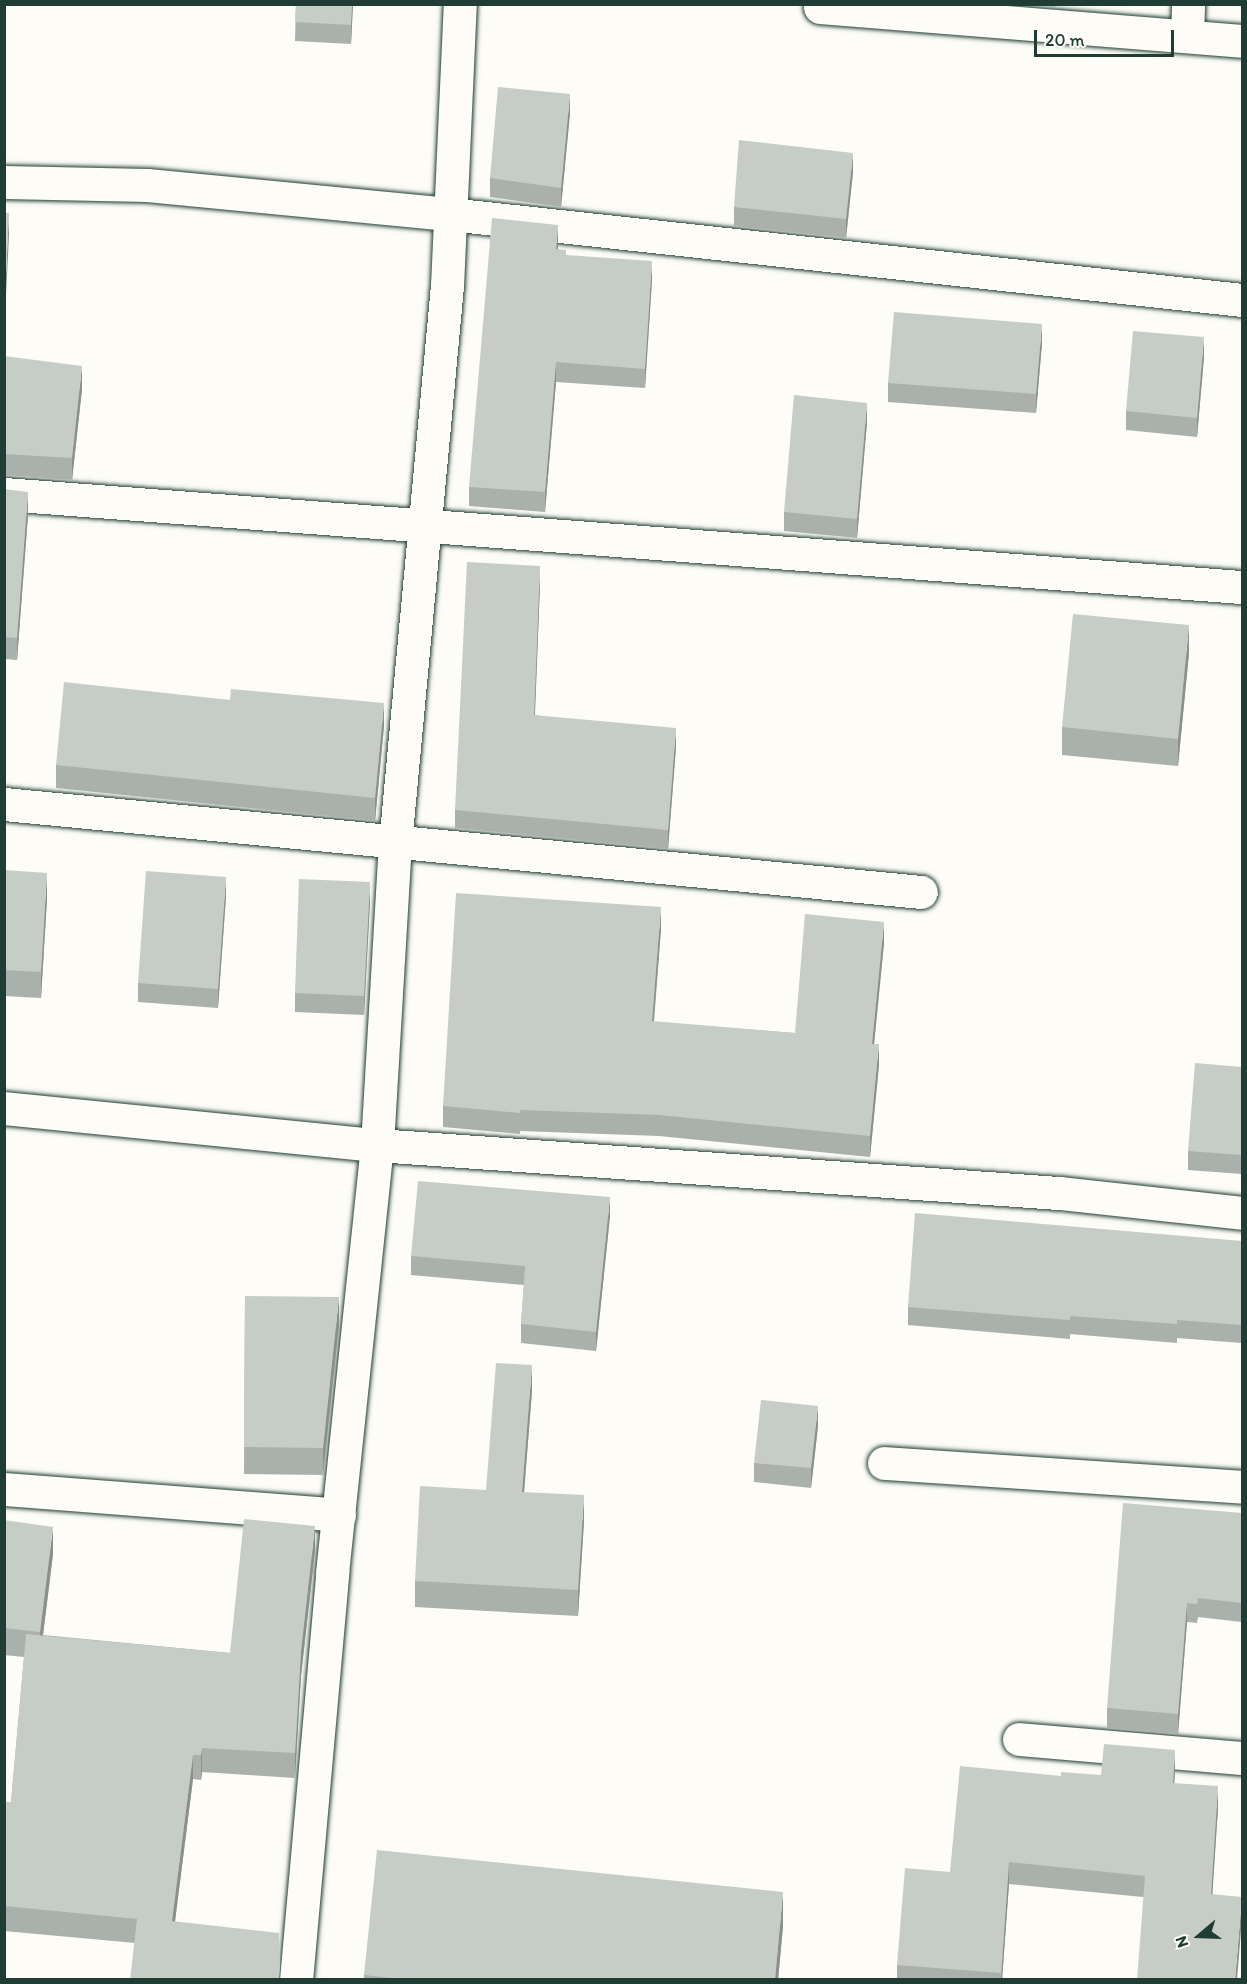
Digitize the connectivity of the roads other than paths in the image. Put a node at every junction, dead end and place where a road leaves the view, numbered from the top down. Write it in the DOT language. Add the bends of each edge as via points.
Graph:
graph roads {
  1 [pos="460,4"];
  2 [pos="1188,4"];
  3 [pos="819,8"];
  4 [pos="1187,36"];
  5 [pos="1242,41"];
  6 [pos="4,182"];
  7 [pos="449,214"];
  8 [pos="1242,300"];
  9 [pos="4,494"];
  10 [pos="428,523"];
  11 [pos="1242,587"];
  12 [pos="4,804"];
  13 [pos="395,844"];
  14 [pos="921,892"];
  15 [pos="4,1108"];
  16 [pos="376,1145"];
  17 [pos="1242,1213"];
  18 [pos="884,1462"];
  19 [pos="1242,1487"];
  20 [pos="4,1489"];
  21 [pos="339,1515"];
  22 [pos="1019,1739"];
  23 [pos="1242,1758"];
  24 [pos="296,1980"];
  1 -- 7 [label="street"];
  2 -- 4 [label="street"];
  3 -- 4 [label="street"];
  4 -- 5 [label="street"];
  6 -- 7 [label="street" via="147,185"];
  7 -- 8 [label="street"];
  7 -- 10 [label="street"];
  9 -- 10 [label="street"];
  10 -- 11 [label="street"];
  10 -- 13 [label="street"];
  12 -- 13 [label="street"];
  13 -- 14 [label="street"];
  13 -- 16 [label="street"];
  15 -- 16 [label="street"];
  16 -- 17 [label="street" via="1059,1193"];
  16 -- 21 [label="street"];
  18 -- 19 [label="street"];
  20 -- 21 [label="street"];
  21 -- 24 [label="street"];
  22 -- 23 [label="street"];
}
